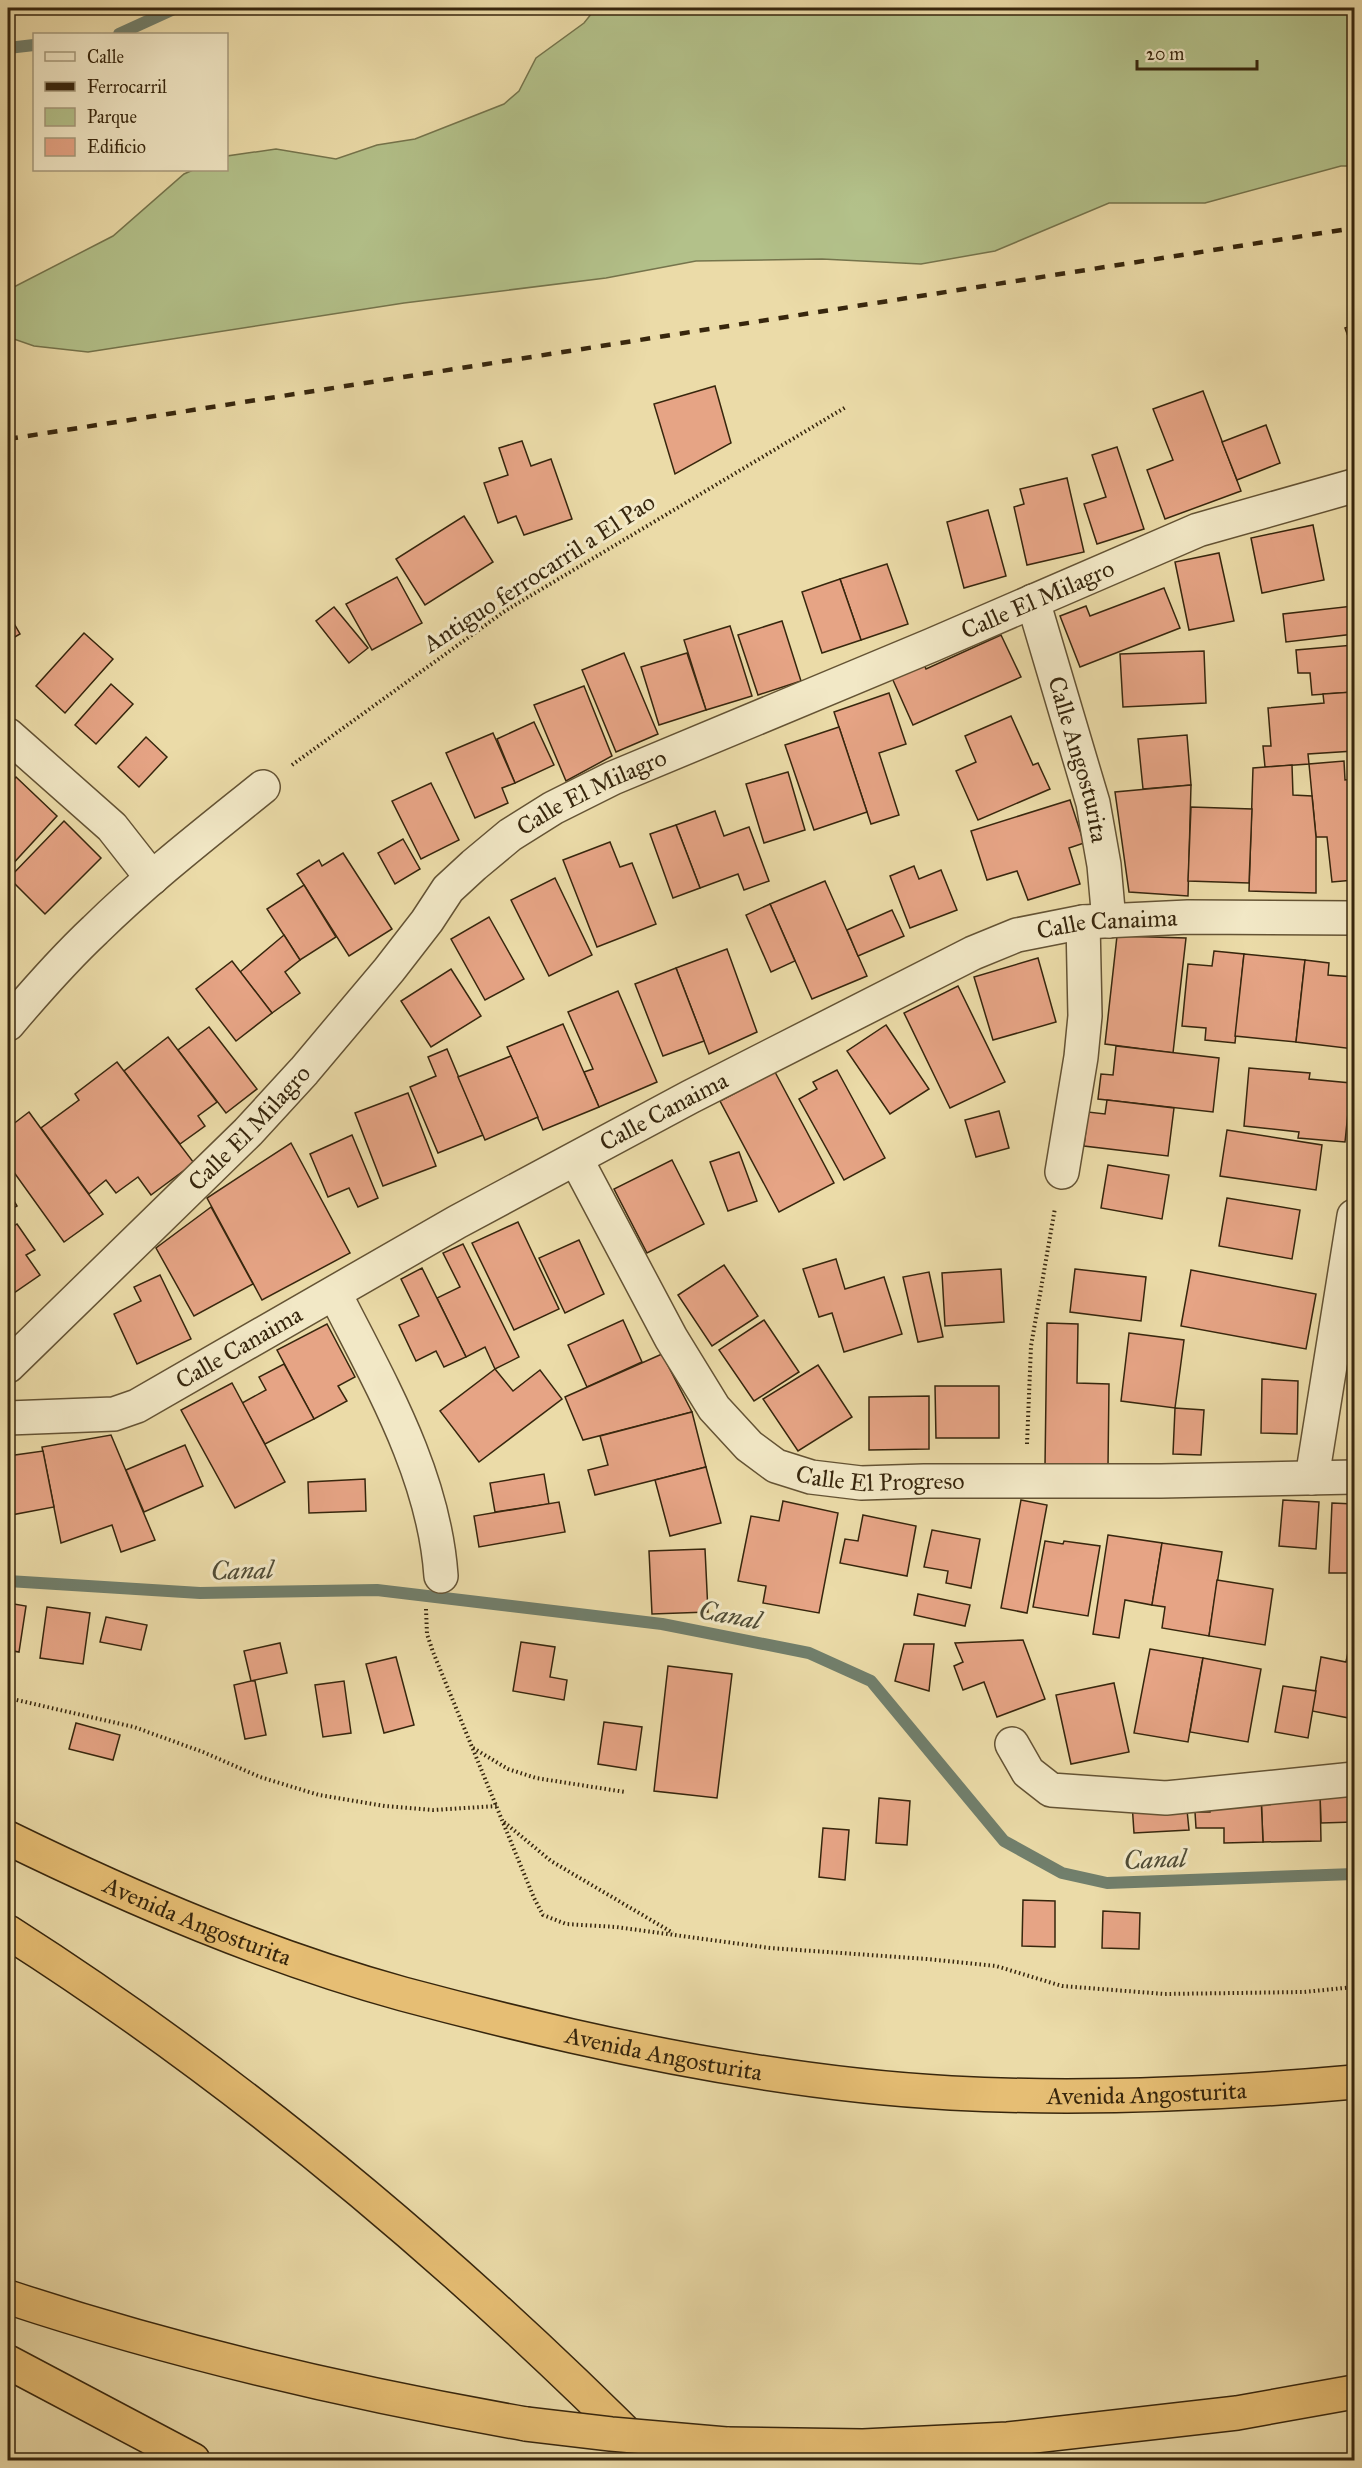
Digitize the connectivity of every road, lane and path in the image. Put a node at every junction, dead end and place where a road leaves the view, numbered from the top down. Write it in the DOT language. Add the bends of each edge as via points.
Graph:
graph roads {
  1 [pos="846,407"];
  2 [pos="1354,486"];
  3 [pos="1033,601"];
  4 [pos="8,735"];
  5 [pos="263,787"];
  6 [pos="152,878"];
  7 [pos="1354,918"];
  8 [pos="1096,922"];
  9 [pos="8,1024"];
  10 [pos="576,1159"];
  11 [pos="1062,1172"];
  12 [pos="1354,1216"];
  13 [pos="335,1294"];
  14 [pos="8,1366"];
  15 [pos="8,1418"];
  16 [pos="1354,1477"];
  17 [pos="1312,1478"];
  18 [pos="1026,1481"];
  19 [pos="441,1576"];
  20 [pos="426,1608"];
  21 [pos="8,1698"];
  22 [pos="1012,1744"];
  23 [pos="473,1748"];
  24 [pos="1354,1779"];
  25 [pos="625,1792"];
  26 [pos="497,1806"];
  27 [pos="503,1822"];
  28 [pos="8,1838"];
  29 [pos="8,1932"];
  30 [pos="676,1935"];
  31 [pos="1354,1987"];
  32 [pos="1354,2082"];
  33 [pos="8,2297"];
  34 [pos="8,2362"];
  35 [pos="1354,2392"];
  36 [pos="587,2394"];
  37 [pos="193,2460"];
  38 [pos="653,2460"];
  39 [pos="667,2460"];
  1 -- 5 [label="path, Antiguo ferrocarril a El Pao" via="505,611"];
  2 -- 3 [label="street, Calle El Milagro" via="1198,530"];
  3 -- 8 [label="street, Calle Angosturita" via="1093,803 1104,865"];
  3 -- 14 [label="street, Calle El Milagro" via="613,778 510,835 448,889 389,970 248,1132"];
  4 -- 6 [label="street" via="112,827"];
  5 -- 6 [label="street"];
  6 -- 9 [label="street" via="95,929"];
  7 -- 8 [label="street, Calle Canaima" via="1188,917"];
  8 -- 10 [label="street, Calle Canaima" via="1017,935 973,953"];
  8 -- 11 [label="street, Calle Angosturita" via="1081,1057"];
  10 -- 13 [label="street, Calle Canaima" via="457,1222"];
  10 -- 18 [label="street, Calle El Progreso" via="671,1338 714,1408 749,1446 776,1466 811,1477 861,1483"];
  11 -- 18 [label="path" via="1031,1346"];
  12 -- 17 [label="street"];
  13 -- 15 [label="street, Calle Canaima" via="137,1406 114,1414"];
  13 -- 19 [label="street" via="408,1444 437,1532"];
  16 -- 17 [label="street, Calle El Progreso"];
  17 -- 18 [label="street, Calle El Progreso"];
  20 -- 23 [label="path" via="427,1634"];
  21 -- 26 [label="path" via="134,1727 260,1777 319,1795 433,1810"];
  22 -- 24 [label="street" via="1028,1772 1051,1790 1166,1797"];
  23 -- 25 [label="path" via="508,1769 536,1778"];
  23 -- 26 [label="path"];
  26 -- 27 [label="path"];
  27 -- 30 [label="path" via="551,1862"];
  27 -- 30 [label="path" via="543,1915 566,1924"];
  28 -- 32 [label="highway, Avenida Angosturita" via="158,1908 282,1955 410,1996 663,2056 814,2080 950,2093 1104,2097 1241,2092"];
  29 -- 36 [label="highway" via="140,2020 291,2134 419,2240"];
  30 -- 31 [label="path" via="771,1948 996,1966 1062,1986 1142,1992 1304,1992"];
  33 -- 35 [label="highway, bridge" via="249,2367 410,2403 526,2424 726,2444 863,2446 1008,2439 1237,2413"];
  34 -- 37 [label="highway"];
  36 -- 38 [label="highway"];
  36 -- 39 [label="highway"];
}
